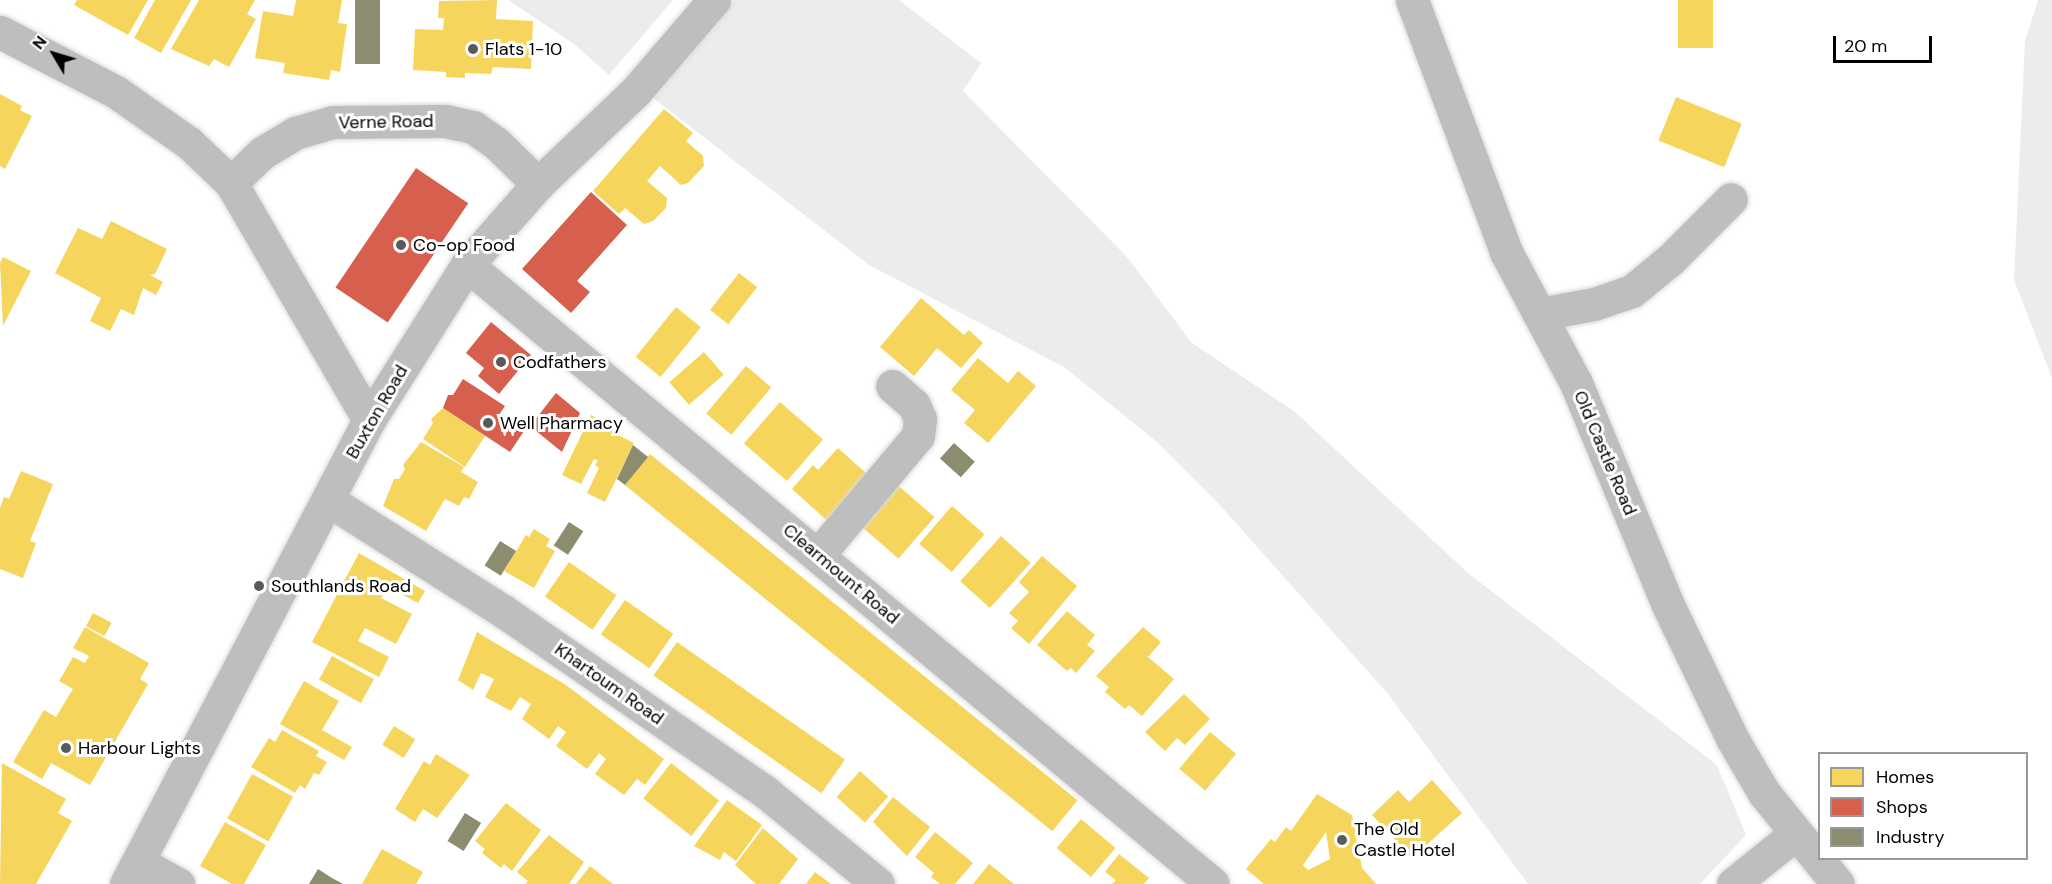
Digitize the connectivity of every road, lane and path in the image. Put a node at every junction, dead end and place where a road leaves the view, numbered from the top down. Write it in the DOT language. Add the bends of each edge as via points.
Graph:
graph roads {
  1 [pos="714,0"];
  2 [pos="1412,0"];
  3 [pos="0,32"];
  4 [pos="231,183"];
  5 [pos="538,184"];
  6 [pos="1731,199"];
  7 [pos="467,265"];
  8 [pos="1539,314"];
  9 [pos="892,386"];
  10 [pos="369,420"];
  11 [pos="328,500"];
  12 [pos="818,555"];
  13 [pos="1794,835"];
  14 [pos="132,873"];
  15 [pos="177,884"];
  16 [pos="878,884"];
  17 [pos="1213,884"];
  18 [pos="1733,884"];
  19 [pos="1838,884"];
  1 -- 5 [label="main road, Buxton Road" via="641,85"];
  2 -- 8 [label="main road, Old Castle Road" via="1506,252"];
  3 -- 4 [label="main road" via="116,92 189,143"];
  4 -- 5 [label="main road, Verne Road" via="262,153 304,130 333,122 445,121 473,127"];
  4 -- 10 [label="main road"];
  5 -- 7 [label="main road, Buxton Road"];
  6 -- 8 [label="main road" via="1672,258 1632,291 1594,304"];
  7 -- 10 [label="main road, Buxton Road"];
  7 -- 12 [label="main road, Clearmount Road"];
  8 -- 13 [label="main road, Old Castle Road" via="1576,383 1668,603 1733,740"];
  9 -- 12 [label="main road" via="914,405 920,419 918,436"];
  10 -- 11 [label="main road, Buxton Road"];
  11 -- 14 [label="main road, Buxton Road"];
  11 -- 16 [label="main road, Khartoum Road" via="503,611 755,784"];
  12 -- 17 [label="main road, Clearmount Road"];
  13 -- 18 [label="main road"];
  13 -- 19 [label="main road, Old Castle Road"];
  14 -- 15 [label="main road"];
}
